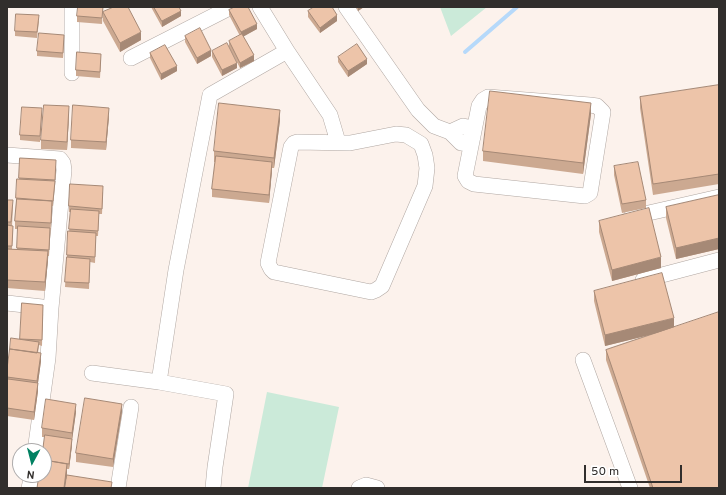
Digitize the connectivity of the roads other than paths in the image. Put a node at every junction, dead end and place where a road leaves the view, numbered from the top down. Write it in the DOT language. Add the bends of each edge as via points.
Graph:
graph roads {
  1 [pos="72,7"];
  2 [pos="231,7"];
  3 [pos="260,7"];
  4 [pos="346,7"];
  5 [pos="287,51"];
  6 [pos="132,58"];
  7 [pos="72,73"];
  8 [pos="434,126"];
  9 [pos="473,137"];
  10 [pos="338,142"];
  11 [pos="421,144"];
  12 [pos="7,155"];
  13 [pos="719,197"];
  14 [pos="631,217"];
  15 [pos="719,260"];
  16 [pos="630,284"];
  17 [pos="7,303"];
  18 [pos="51,308"];
  19 [pos="583,360"];
  20 [pos="92,373"];
  21 [pos="159,382"];
  22 [pos="131,407"];
  23 [pos="36,443"];
  24 [pos="118,488"];
  25 [pos="214,488"];
  26 [pos="359,488"];
  27 [pos="377,488"];
  28 [pos="630,488"];
  1 -- 7 [label="street"];
  2 -- 6 [label="street"];
  3 -- 5 [label="street"];
  4 -- 8 [label="street" via="418,110"];
  5 -- 10 [label="street" via="330,115"];
  5 -- 21 [label="street" via="210,95 176,270"];
  8 -- 9 [label="street" via="450,132 463,126 468,127"];
  8 -- 11 [label="street"];
  9 -- 9 [label="street" via="479,106 488,97 590,104 603,112 590,193 585,196 474,184 468,181 465,176"];
  10 -- 11 [label="street" via="350,143 396,134 406,135"];
  10 -- 11 [label="street" via="297,142 291,147 268,263 274,272 371,292 382,286 425,186 427,168"];
  12 -- 18 [label="street" via="60,159 63,163"];
  13 -- 14 [label="street"];
  15 -- 16 [label="street"];
  17 -- 18 [label="street"];
  18 -- 23 [label="street" via="48,358"];
  19 -- 28 [label="street"];
  20 -- 21 [label="street"];
  21 -- 25 [label="street" via="226,394"];
  22 -- 24 [label="street"];
  26 -- 27 [label="street" via="366,485"];
}
